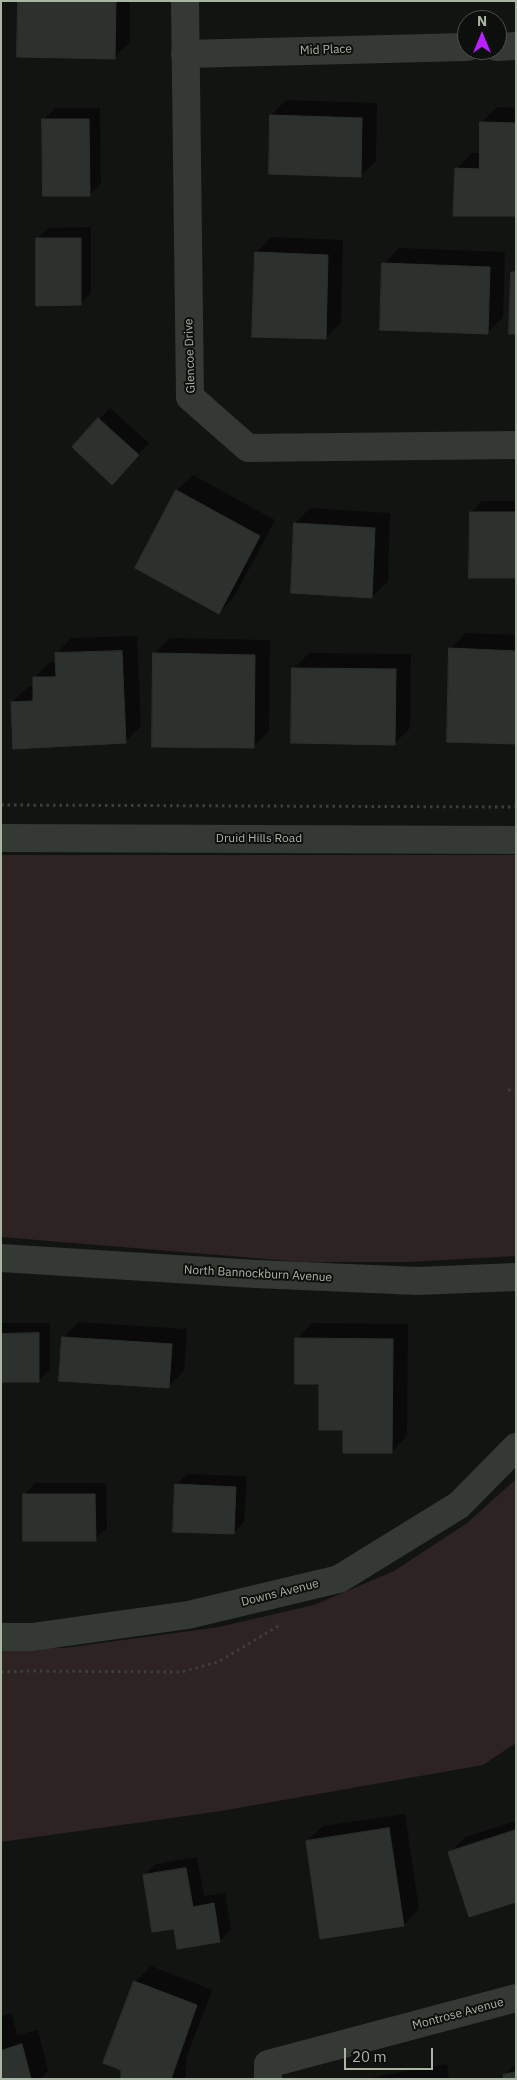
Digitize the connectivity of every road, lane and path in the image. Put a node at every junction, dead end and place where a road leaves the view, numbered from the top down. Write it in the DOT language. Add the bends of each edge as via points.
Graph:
graph roads {
  1 [pos="185,1"];
  2 [pos="457,47"];
  3 [pos="185,54"];
  4 [pos="516,445"];
  5 [pos="1,805"];
  6 [pos="516,807"];
  7 [pos="1,838"];
  8 [pos="516,840"];
  9 [pos="508,1090"];
  10 [pos="516,1090"];
  11 [pos="1,1258"];
  12 [pos="516,1277"];
  13 [pos="516,1447"];
  14 [pos="1,1637"];
  15 [pos="516,1998"];
  16 [pos="268,2079"];
  1 -- 3 [label="street, Glencoe Drive"];
  2 -- 3 [label="street, Mid Place"];
  3 -- 4 [label="street, Glencoe Drive" via="190,397 248,448"];
  5 -- 6 [label="path"];
  7 -- 8 [label="street, Druid Hills Road"];
  9 -- 10 [label="path"];
  11 -- 12 [label="street, North Bannockburn Avenue" via="418,1281"];
  13 -- 14 [label="street, Downs Avenue" via="459,1505 339,1579 188,1615 32,1637"];
  15 -- 16 [label="street, Montrose Avenue" via="268,2064"];
}
